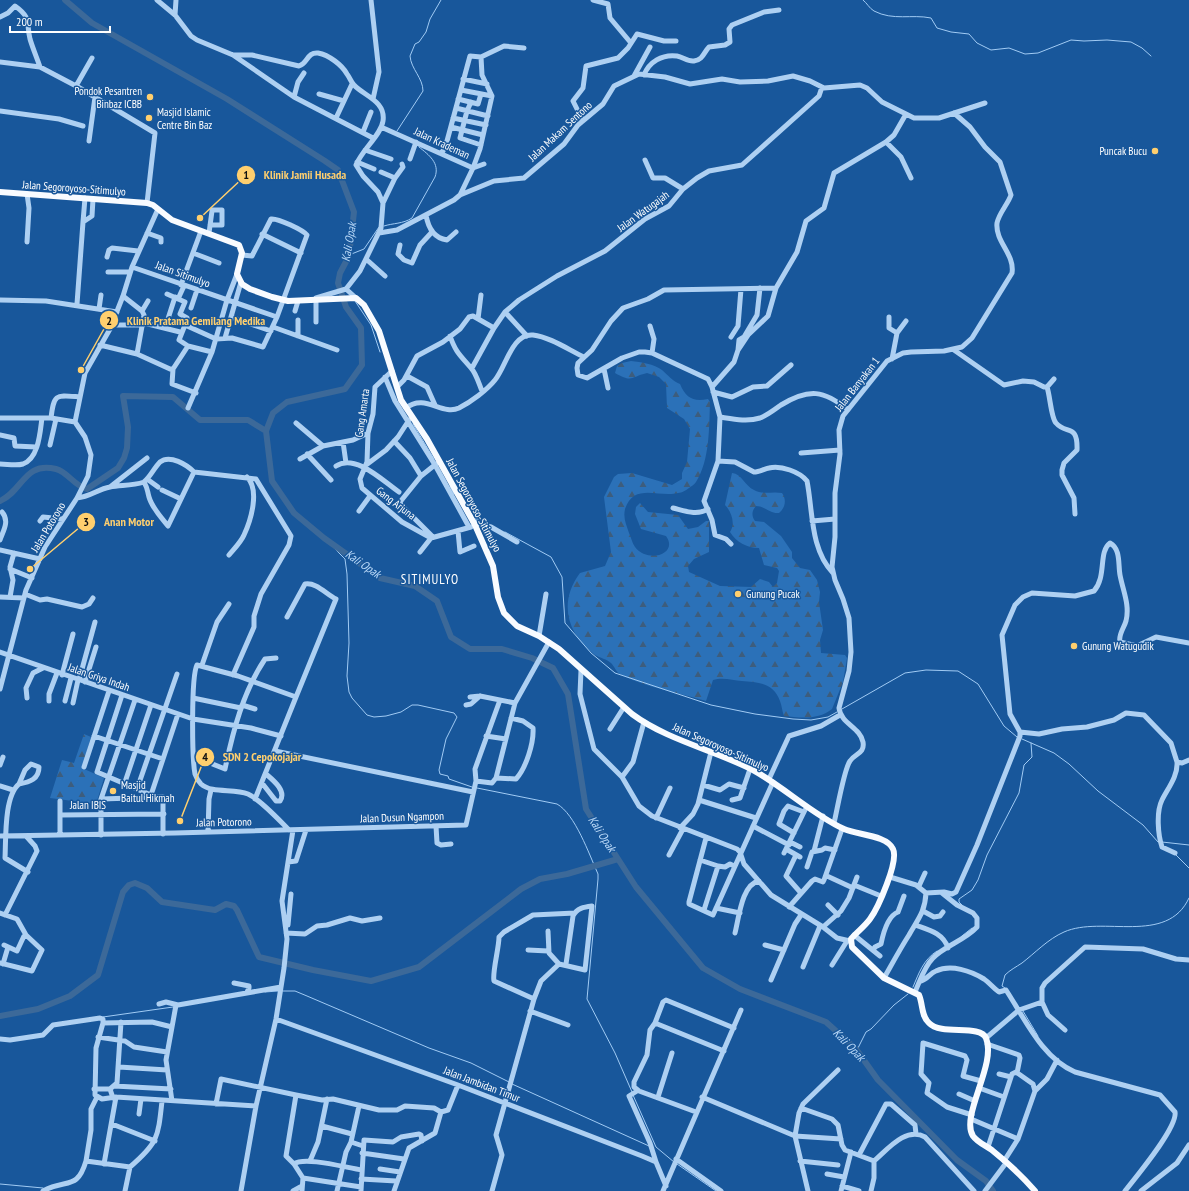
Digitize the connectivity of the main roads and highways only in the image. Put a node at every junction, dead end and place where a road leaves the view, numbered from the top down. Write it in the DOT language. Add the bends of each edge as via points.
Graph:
graph roads {
  1 [pos="0,192"];
  2 [pos="1035,1191"];
  1 -- 2 [label="main road, Jalan Segoroyoso-Sitimulyo" via="147,203 158,208 172,220 241,246 242,255 237,274 241,282 250,289 282,300 353,298 364,305 385,345 397,387 410,419 473,521 493,566 498,597 504,613 516,626 549,642 644,722 771,780 842,829 884,839 889,843 895,856 890,877 870,918 849,941 855,951 884,978 915,992 920,999 925,1018 932,1026 980,1032 987,1041 988,1054 971,1117 971,1131 973,1136"];
}
